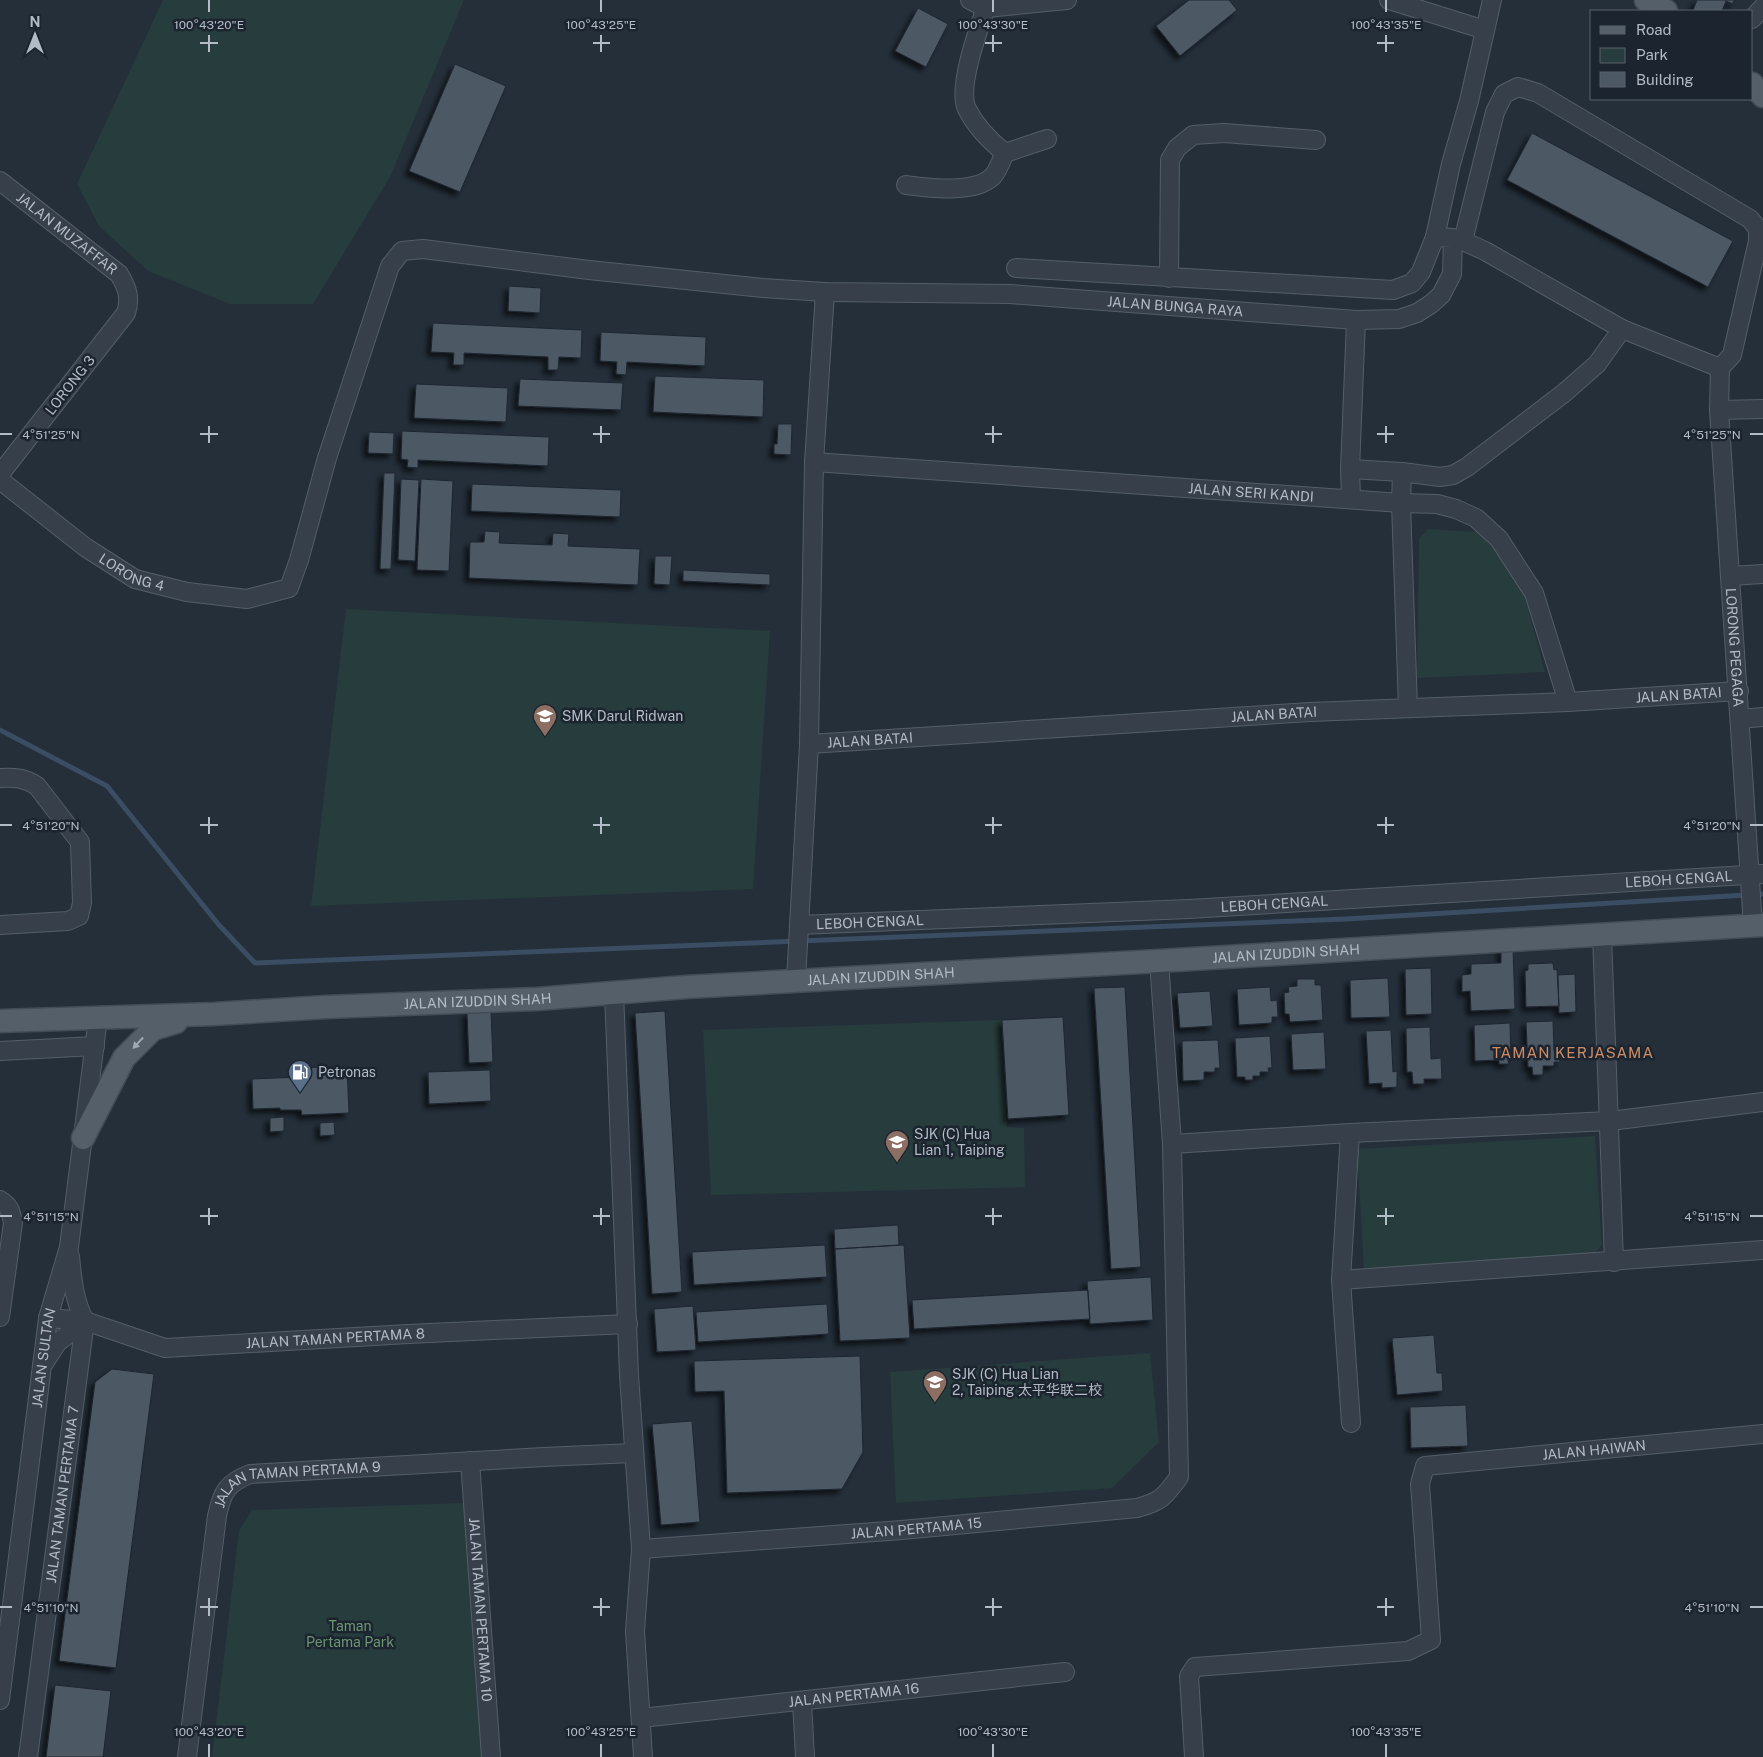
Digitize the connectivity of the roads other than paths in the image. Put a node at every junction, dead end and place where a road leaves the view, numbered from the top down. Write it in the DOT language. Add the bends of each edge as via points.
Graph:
graph roads {
  1 [pos="1067,0"];
  2 [pos="1389,0"];
  3 [pos="1492,0"];
  4 [pos="1646,0"];
  5 [pos="978,4"];
  6 [pos="1763,7"];
  7 [pos="1664,10"];
  8 [pos="1753,18"];
  9 [pos="1485,30"];
  10 [pos="1753,85"];
  11 [pos="1763,96"];
  12 [pos="1047,139"];
  13 [pos="1316,140"];
  14 [pos="1005,153"];
  15 [pos="0,180"];
  16 [pos="906,185"];
  17 [pos="1435,237"];
  18 [pos="1458,240"];
  19 [pos="1016,268"];
  20 [pos="1169,278"];
  21 [pos="128,291"];
  22 [pos="825,292"];
  23 [pos="1356,320"];
  24 [pos="1622,329"];
  25 [pos="1720,368"];
  26 [pos="1763,409"];
  27 [pos="1719,410"];
  28 [pos="814,462"];
  29 [pos="1350,469"];
  30 [pos="1402,472"];
  31 [pos="0,474"];
  32 [pos="0,480"];
  33 [pos="1351,499"];
  34 [pos="1401,503"];
  35 [pos="1763,574"];
  36 [pos="1731,576"];
  37 [pos="289,588"];
  38 [pos="1738,691"];
  39 [pos="1568,702"];
  40 [pos="1408,708"];
  41 [pos="1763,717"];
  42 [pos="1740,718"];
  43 [pos="809,744"];
  44 [pos="0,778"];
  45 [pos="1754,884"];
  46 [pos="0,925"];
  47 [pos="1758,926"];
  48 [pos="1602,935"];
  49 [pos="799,936"];
  50 [pos="1160,962"];
  51 [pos="796,982"];
  52 [pos="614,992"];
  53 [pos="214,1014"];
  54 [pos="98,1018"];
  55 [pos="0,1021"];
  56 [pos="95,1046"];
  57 [pos="0,1051"];
  58 [pos="1763,1102"];
  59 [pos="1610,1121"];
  60 [pos="1350,1133"];
  61 [pos="83,1138"];
  62 [pos="1172,1144"];
  63 [pos="4,1202"];
  64 [pos="69,1247"];
  65 [pos="1763,1250"];
  66 [pos="1614,1262"];
  67 [pos="1341,1280"];
  68 [pos="0,1317"];
  69 [pos="48,1318"];
  70 [pos="85,1321"];
  71 [pos="628,1324"];
  72 [pos="41,1368"];
  73 [pos="1351,1423"];
  74 [pos="1763,1434"];
  75 [pos="634,1453"];
  76 [pos="470,1461"];
  77 [pos="641,1549"];
  78 [pos="1066,1672"];
  79 [pos="0,1700"];
  80 [pos="802,1702"];
  81 [pos="640,1718"];
  82 [pos="28,1757"];
  83 [pos="187,1757"];
  84 [pos="491,1757"];
  85 [pos="643,1757"];
  86 [pos="805,1757"];
  87 [pos="1194,1757"];
  1 -- 5 [label="street"];
  2 -- 9 [label="street"];
  3 -- 9 [label="street, JALAN BUNGA RAYA"];
  4 -- 7 [label="main road"];
  5 -- 14 [label="street" via="966,82 966,108 986,138"];
  6 -- 8 [label="street"];
  9 -- 17 [label="street, JALAN BUNGA RAYA"];
  10 -- 11 [label="main road"];
  12 -- 14 [label="street"];
  13 -- 20 [label="street" via="1224,133 1192,135 1177,148 1170,160"];
  14 -- 16 [label="street" via="994,176 979,185 942,189"];
  15 -- 21 [label="street, JALAN MUZAFFAR" via="119,274"];
  17 -- 18 [label="street"];
  17 -- 20 [label="street, JALAN BUNGA RAYA" via="1421,272 1412,283 1393,290"];
  18 -- 23 [label="street, JALAN BUNGA RAYA" via="1452,274 1441,295 1430,304 1399,319"];
  18 -- 24 [label="street" via="1485,251"];
  18 -- 25 [label="street, JALAN BUNGA RAYA" via="1504,94 1518,88 1538,93 1750,219 1758,229 1732,355"];
  19 -- 20 [label="street, JALAN BUNGA RAYA"];
  21 -- 31 [label="street, LORONG 3" via="126,313"];
  22 -- 23 [label="street, JALAN BUNGA RAYA" via="1010,294"];
  22 -- 28 [label="street"];
  22 -- 37 [label="street, JALAN BUNGA RAYA" via="646,276 423,249 402,251 390,266 327,458"];
  23 -- 29 [label="street"];
  24 -- 25 [label="street"];
  24 -- 30 [label="street" via="1597,364 1564,394 1467,468 1440,477"];
  25 -- 27 [label="street, LORONG PEGAGA"];
  26 -- 27 [label="street"];
  27 -- 36 [label="street, LORONG PEGAGA"];
  28 -- 33 [label="street, JALAN SERI KANDI"];
  28 -- 43 [label="street"];
  29 -- 30 [label="street"];
  29 -- 33 [label="street"];
  30 -- 34 [label="street"];
  32 -- 37 [label="street, LORONG 4" via="85,547 135,579 187,592 247,599"];
  33 -- 34 [label="street, JALAN SERI KANDI"];
  34 -- 39 [label="street, JALAN SERI KANDI" via="1437,504 1456,509 1476,518 1499,539 1534,593"];
  34 -- 40 [label="street"];
  35 -- 36 [label="street"];
  36 -- 38 [label="street, LORONG PEGAGA"];
  38 -- 39 [label="street, JALAN BATAI"];
  38 -- 42 [label="street, LORONG PEGAGA"];
  39 -- 40 [label="street, JALAN BATAI"];
  40 -- 43 [label="street, JALAN BATAI"];
  41 -- 42 [label="street"];
  42 -- 45 [label="street, LORONG PEGAGA"];
  43 -- 49 [label="street"];
  44 -- 46 [label="street" via="28,780 37,786 80,842 82,903 79,916 68,921"];
  45 -- 47 [label="street, LORONG PEGAGA"];
  45 -- 49 [label="street, LEBOH CENGAL" via="1189,909"];
  47 -- 48 [label="main road, JALAN IZUDDIN SHAH"];
  48 -- 50 [label="main road, JALAN IZUDDIN SHAH"];
  48 -- 59 [label="street"];
  49 -- 51 [label="street"];
  50 -- 51 [label="main road, JALAN IZUDDIN SHAH"];
  50 -- 62 [label="street"];
  51 -- 52 [label="main road, JALAN IZUDDIN SHAH"];
  52 -- 53 [label="main road, JALAN IZUDDIN SHAH" via="538,999"];
  52 -- 71 [label="street"];
  53 -- 54 [label="main road, JALAN IZUDDIN SHAH"];
  53 -- 61 [label="main road, one-way" via="153,1029 139,1041 117,1070"];
  54 -- 55 [label="main road, JALAN IZUDDIN SHAH"];
  54 -- 56 [label="street, JALAN SULTAN"];
  56 -- 57 [label="street"];
  56 -- 61 [label="street, JALAN SULTAN"];
  58 -- 59 [label="street"];
  59 -- 60 [label="street"];
  59 -- 66 [label="street"];
  60 -- 62 [label="street"];
  60 -- 67 [label="street"];
  61 -- 64 [label="street, JALAN SULTAN"];
  62 -- 77 [label="street, JALAN PERTAMA 15" via="1179,1477 1155,1504 902,1530"];
  63 -- 68 [label="street" via="12,1212 13,1223"];
  64 -- 69 [label="street, JALAN SULTAN"];
  64 -- 70 [label="street" via="74,1289"];
  65 -- 66 [label="street"];
  66 -- 67 [label="street"];
  67 -- 73 [label="street"];
  69 -- 70 [label="street, JALAN TAMAN PERTAMA 8"];
  69 -- 72 [label="street, JALAN SULTAN"];
  70 -- 71 [label="street, JALAN TAMAN PERTAMA 8" via="165,1348"];
  70 -- 72 [label="street" via="57,1343"];
  70 -- 82 [label="street, JALAN TAMAN PERTAMA 7"];
  71 -- 75 [label="street"];
  72 -- 79 [label="street, JALAN SULTAN"];
  74 -- 87 [label="street, JALAN HAIWAN" via="1426,1466 1420,1484 1431,1640 1408,1650 1195,1667 1189,1676"];
  75 -- 76 [label="street, JALAN TAMAN PERTAMA 9"];
  75 -- 77 [label="street"];
  76 -- 83 [label="street, JALAN TAMAN PERTAMA 9" via="250,1474 227,1488 217,1516"];
  76 -- 84 [label="street, JALAN TAMAN PERTAMA 10"];
  77 -- 81 [label="street" via="635,1631"];
  78 -- 80 [label="street, JALAN PERTAMA 16"];
  80 -- 81 [label="street, JALAN PERTAMA 16"];
  80 -- 86 [label="street"];
  81 -- 85 [label="street"];
}
